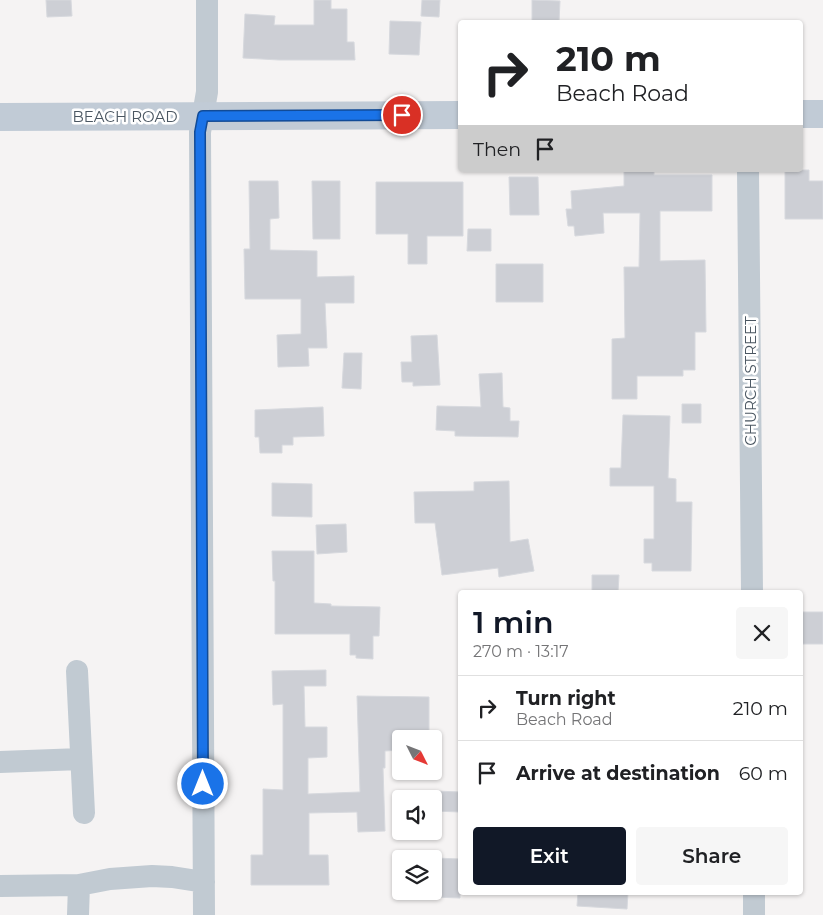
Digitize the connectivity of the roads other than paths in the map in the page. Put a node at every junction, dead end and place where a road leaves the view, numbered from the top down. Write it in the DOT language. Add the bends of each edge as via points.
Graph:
graph roads {
  1 [pos="206,0"];
  2 [pos="803,114"];
  3 [pos="823,114"];
  4 [pos="458,115"];
  5 [pos="203,116"];
  6 [pos="0,117"];
  7 [pos="748,172"];
  8 [pos="752,590"];
  9 [pos="77,671"];
  10 [pos="81,760"];
  11 [pos="0,762"];
  12 [pos="84,813"];
  13 [pos="204,882"];
  14 [pos="0,886"];
  15 [pos="79,886"];
  16 [pos="754,895"];
  17 [pos="78,915"];
  18 [pos="204,915"];
  19 [pos="754,915"];
  1 -- 5 [label="street" via="207,92"];
  2 -- 3 [label="street"];
  4 -- 5 [label="street, BEACH ROAD"];
  5 -- 6 [label="street, BEACH ROAD"];
  5 -- 13 [label="street" via="200,142"];
  7 -- 8 [label="street, CHURCH STREET"];
  9 -- 10 [label="street"];
  10 -- 11 [label="street"];
  10 -- 12 [label="street"];
  13 -- 15 [label="street" via="128,893"];
  13 -- 18 [label="street"];
  14 -- 15 [label="street"];
  15 -- 17 [label="street"];
  16 -- 19 [label="street"];
}
